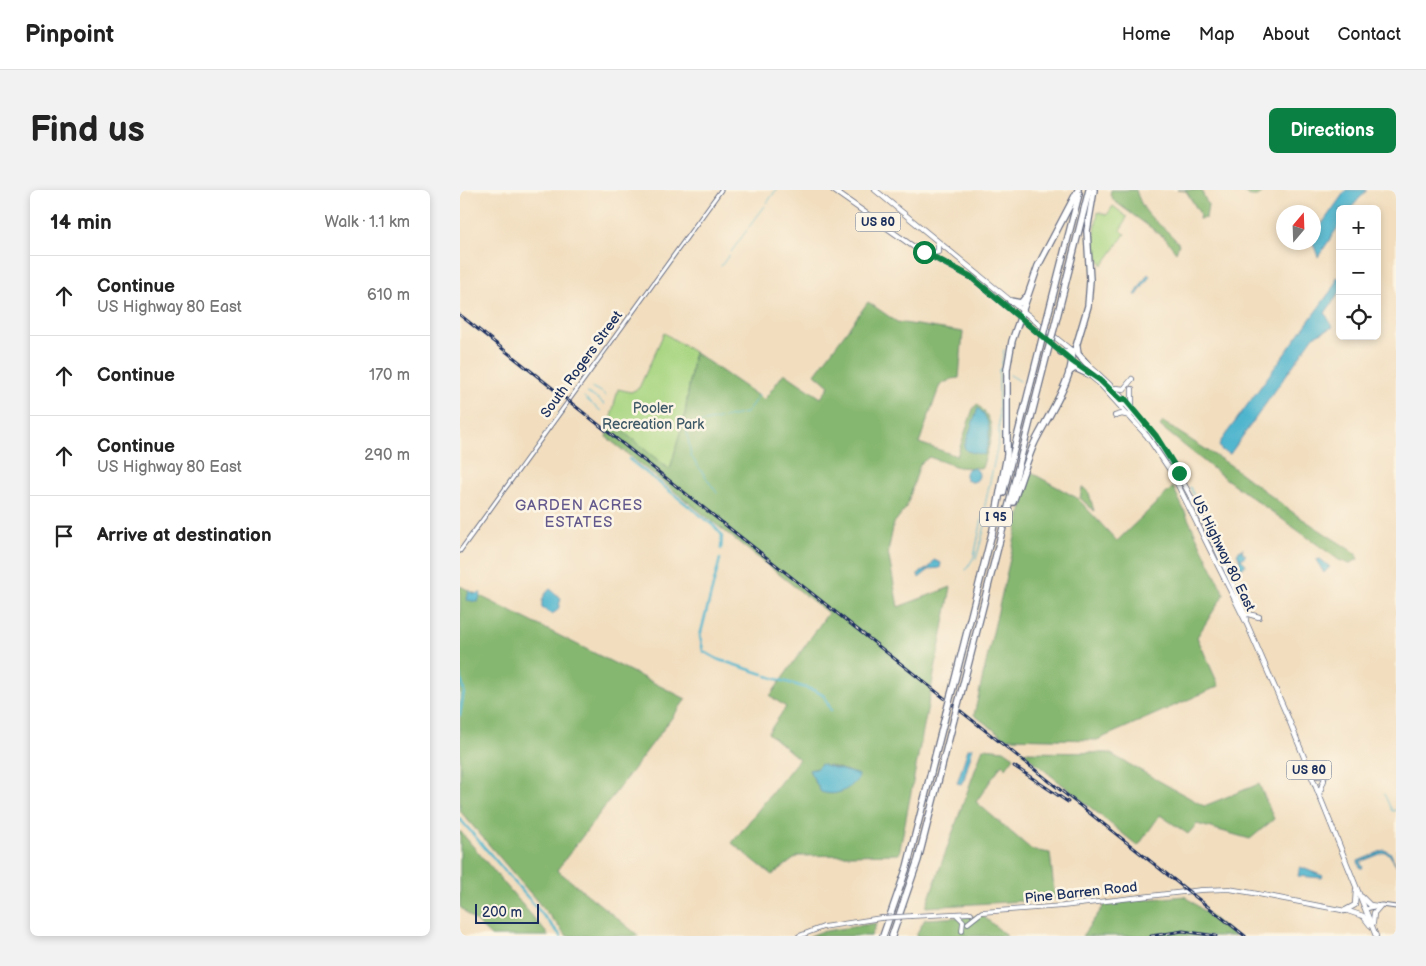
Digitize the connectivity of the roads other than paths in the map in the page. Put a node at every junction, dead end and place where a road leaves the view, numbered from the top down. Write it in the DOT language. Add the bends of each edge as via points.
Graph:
graph roads {
  1 [pos="721,190"];
  2 [pos="833,190"];
  3 [pos="875,190"];
  4 [pos="1079,190"];
  5 [pos="1089,190"];
  6 [pos="1094,190"];
  7 [pos="936,241"];
  8 [pos="924,252"];
  9 [pos="1027,294"];
  10 [pos="1010,301"];
  11 [pos="1022,310"];
  12 [pos="1020,318"];
  13 [pos="1078,342"];
  14 [pos="1071,351"];
  15 [pos="1061,352"];
  16 [pos="1072,361"];
  17 [pos="1087,364"];
  18 [pos="1081,368"];
  19 [pos="1068,373"];
  20 [pos="1090,375"];
  21 [pos="1132,379"];
  22 [pos="1112,386"];
  23 [pos="1132,389"];
  24 [pos="1125,399"];
  25 [pos="1121,405"];
  26 [pos="1132,407"];
  27 [pos="1115,416"];
  28 [pos="1132,416"];
  29 [pos="1159,441"];
  30 [pos="1004,525"];
  31 [pos="992,535"];
  32 [pos="460,552"];
  33 [pos="1244,613"];
  34 [pos="1259,617"];
  35 [pos="1247,624"];
  36 [pos="1308,769"];
  37 [pos="1319,796"];
  38 [pos="1355,884"];
  39 [pos="1359,894"];
  40 [pos="1378,906"];
  41 [pos="1396,907"];
  42 [pos="1366,909"];
  43 [pos="1346,911"];
  44 [pos="982,912"];
  45 [pos="971,913"];
  46 [pos="942,915"];
  47 [pos="968,923"];
  48 [pos="1373,928"];
  49 [pos="962,931"];
  50 [pos="799,936"];
  51 [pos="883,936"];
  52 [pos="892,936"];
  53 [pos="1376,936"];
  1 -- 32 [label="street, South Rogers Street"];
  2 -- 8 [label="main road, US Highway 80 East / US 80"];
  3 -- 7 [label="main road, US Highway 80 East / US 80"];
  4 -- 9 [label="highway" via="1044,253"];
  4 -- 31 [label="highway, I 95, bridge"];
  5 -- 30 [label="highway, I 95, bridge"];
  6 -- 13 [label="highway" via="1087,231 1090,292"];
  7 -- 8 [label="main road" via="940,246 937,253"];
  7 -- 10 [label="main road, US Highway 80 East / US 80"];
  8 -- 12 [label="main road, US Highway 80 East / US 80" via="971,277"];
  9 -- 10 [label="highway" via="1020,303"];
  9 -- 11 [label="highway"];
  10 -- 11 [label="main road, US Highway 80 East / US 80"];
  11 -- 12 [label="highway"];
  11 -- 14 [label="main road, US Highway 80 East / US 80"];
  12 -- 15 [label="main road, US Highway 80 East / US 80"];
  12 -- 31 [label="highway" via="1009,354 1007,454"];
  13 -- 14 [label="highway"];
  13 -- 17 [label="highway" via="1078,354"];
  14 -- 15 [label="highway"];
  14 -- 16 [label="highway"];
  14 -- 17 [label="main road, US Highway 80 East / US 80"];
  15 -- 16 [label="main road, US Highway 80 East / US 80"];
  16 -- 18 [label="main road, US Highway 80 East / US 80"];
  16 -- 19 [label="highway"];
  17 -- 22 [label="main road, US Highway 80 East / US 80"];
  18 -- 20 [label="main road, US Highway 80 East / US 80"];
  18 -- 24 [label="main road" via="1121,400"];
  19 -- 20 [label="highway" via="1075,368"];
  19 -- 30 [label="highway" via="1034,443"];
  20 -- 25 [label="main road, US Highway 80 East / US 80"];
  21 -- 22 [label="main road" via="1124,389"];
  22 -- 24 [label="main road, US Highway 80 East / US 80"];
  23 -- 26 [label="main road"];
  24 -- 26 [label="main road, US Highway 80 East / US 80"];
  25 -- 28 [label="main road, US Highway 80 East / US 80"];
  25 -- 29 [label="main road" via="1125,404"];
  26 -- 29 [label="main road, US Highway 80 East / US 80"];
  27 -- 28 [label="main road"];
  28 -- 35 [label="main road, US Highway 80 East / US 80" via="1172,473"];
  29 -- 33 [label="main road, US Highway 80 East / US 80" via="1188,491"];
  30 -- 52 [label="highway, I 95, bridge" via="918,860"];
  31 -- 51 [label="highway, I 95, bridge" via="907,866"];
  33 -- 34 [label="main road"];
  33 -- 35 [label="main road, US 80"];
  35 -- 36 [label="main road, US Highway 80 East / US 80"];
  36 -- 37 [label="main road, US Highway 80 East / US 80"];
  36 -- 37 [label="main road" via="1325,778"];
  37 -- 38 [label="main road, US Highway 80 East / US 80"];
  38 -- 39 [label="main road, US Highway 80 East / US 80"];
  38 -- 43 [label="main road" via="1356,903"];
  39 -- 40 [label="main road" via="1370,905"];
  39 -- 42 [label="main road, US Highway 80 East / US 80"];
  40 -- 41 [label="street"];
  40 -- 42 [label="street"];
  40 -- 48 [label="main road"];
  42 -- 43 [label="main road, Pine Barren Road"];
  42 -- 48 [label="main road, US Highway 80 East / US 80"];
  43 -- 44 [label="main road, Pine Barren Road" via="1229,889"];
  43 -- 48 [label="main road" via="1363,916"];
  44 -- 45 [label="street, Pine Barren Road"];
  44 -- 47 [label="main road"];
  45 -- 46 [label="main road, Pine Barren Road"];
  46 -- 49 [label="main road" via="961,917"];
  46 -- 50 [label="main road, Pine Barren Road, bridge" via="881,918 823,927"];
  48 -- 53 [label="main road, US 80"];
}
